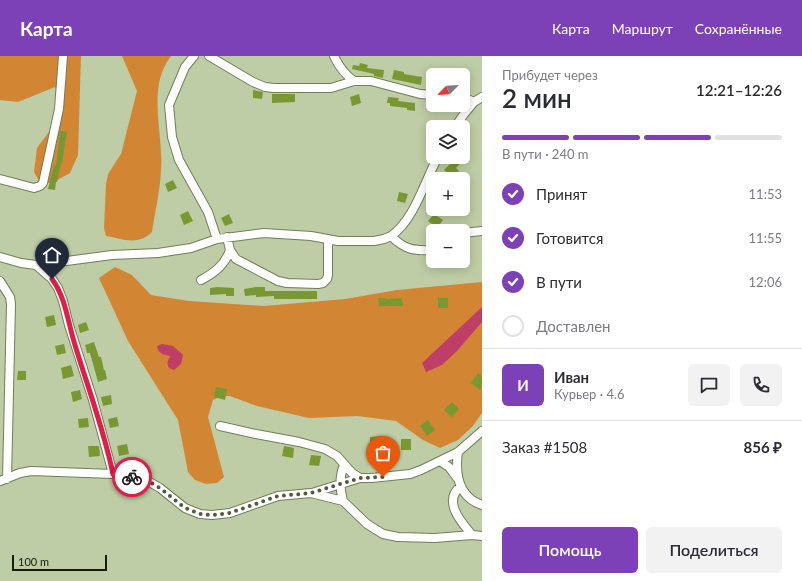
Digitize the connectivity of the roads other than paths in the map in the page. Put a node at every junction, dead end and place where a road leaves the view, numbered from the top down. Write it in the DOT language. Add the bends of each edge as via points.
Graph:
graph roads {
  1 [pos="63,56"];
  2 [pos="194,56"];
  3 [pos="209,56"];
  4 [pos="334,56"];
  5 [pos="354,81"];
  6 [pos="426,94"];
  7 [pos="482,97"];
  8 [pos="470,100"];
  9 [pos="474,102"];
  10 [pos="460,120"];
  11 [pos="435,164"];
  12 [pos="0,178"];
  13 [pos="482,231"];
  14 [pos="470,233"];
  15 [pos="391,236"];
  16 [pos="227,237"];
  17 [pos="217,239"];
  18 [pos="328,240"];
  19 [pos="230,250"];
  20 [pos="426,250"];
  21 [pos="0,257"];
  22 [pos="36,265"];
  23 [pos="201,280"];
  24 [pos="0,281"];
  25 [pos="220,426"];
  26 [pos="482,431"];
  27 [pos="458,452"];
  28 [pos="440,461"];
  29 [pos="344,465"];
  30 [pos="113,474"];
  31 [pos="360,478"];
  32 [pos="3,480"];
  33 [pos="459,483"];
  34 [pos="340,485"];
  35 [pos="311,493"];
  36 [pos="344,502"];
  37 [pos="482,505"];
  38 [pos="472,535"];
  39 [pos="482,536"];
  1 -- 12 [label="street" via="59,109 43,183 34,188"];
  2 -- 17 [label="street" via="185,67 169,105 172,137 180,160 208,212"];
  3 -- 5 [label="street" via="265,87 331,88"];
  4 -- 5 [label="street" via="345,74"];
  5 -- 6 [label="street" via="371,81"];
  7 -- 9 [label="street"];
  8 -- 9 [label="street"];
  9 -- 10 [label="street"];
  11 -- 15 [label="street" via="404,224"];
  13 -- 14 [label="street"];
  15 -- 18 [label="street" via="374,241"];
  15 -- 20 [label="street" via="400,245"];
  16 -- 17 [label="street"];
  16 -- 18 [label="street" via="264,233 311,236"];
  16 -- 19 [label="street"];
  17 -- 22 [label="street" via="191,248 158,254 112,255"];
  18 -- 19 [label="street" via="328,275 323,283 318,284 278,281 236,259"];
  19 -- 23 [label="street" via="220,267"];
  21 -- 22 [label="street"];
  22 -- 30 [label="street" via="52,279 63,301"];
  24 -- 32 [label="street" via="10,297 11,304"];
  25 -- 29 [label="street" via="325,449 337,456"];
  26 -- 27 [label="street"];
  27 -- 28 [label="street"];
  27 -- 33 [label="street"];
  28 -- 31 [label="street" via="410,474"];
  28 -- 33 [label="street" via="449,467"];
  29 -- 31 [label="street"];
  29 -- 34 [label="street"];
  30 -- 32 [label="street" via="31,471"];
  30 -- 35 [label="street" via="146,480 185,508 200,514 230,513 278,496"];
  31 -- 34 [label="street"];
  33 -- 37 [label="street" via="471,500"];
  33 -- 38 [label="street" via="452,498 454,510"];
  34 -- 35 [label="street"];
  34 -- 36 [label="street"];
  35 -- 36 [label="street"];
  36 -- 38 [label="street" via="367,524 383,534 435,538"];
  38 -- 39 [label="street"];
}
